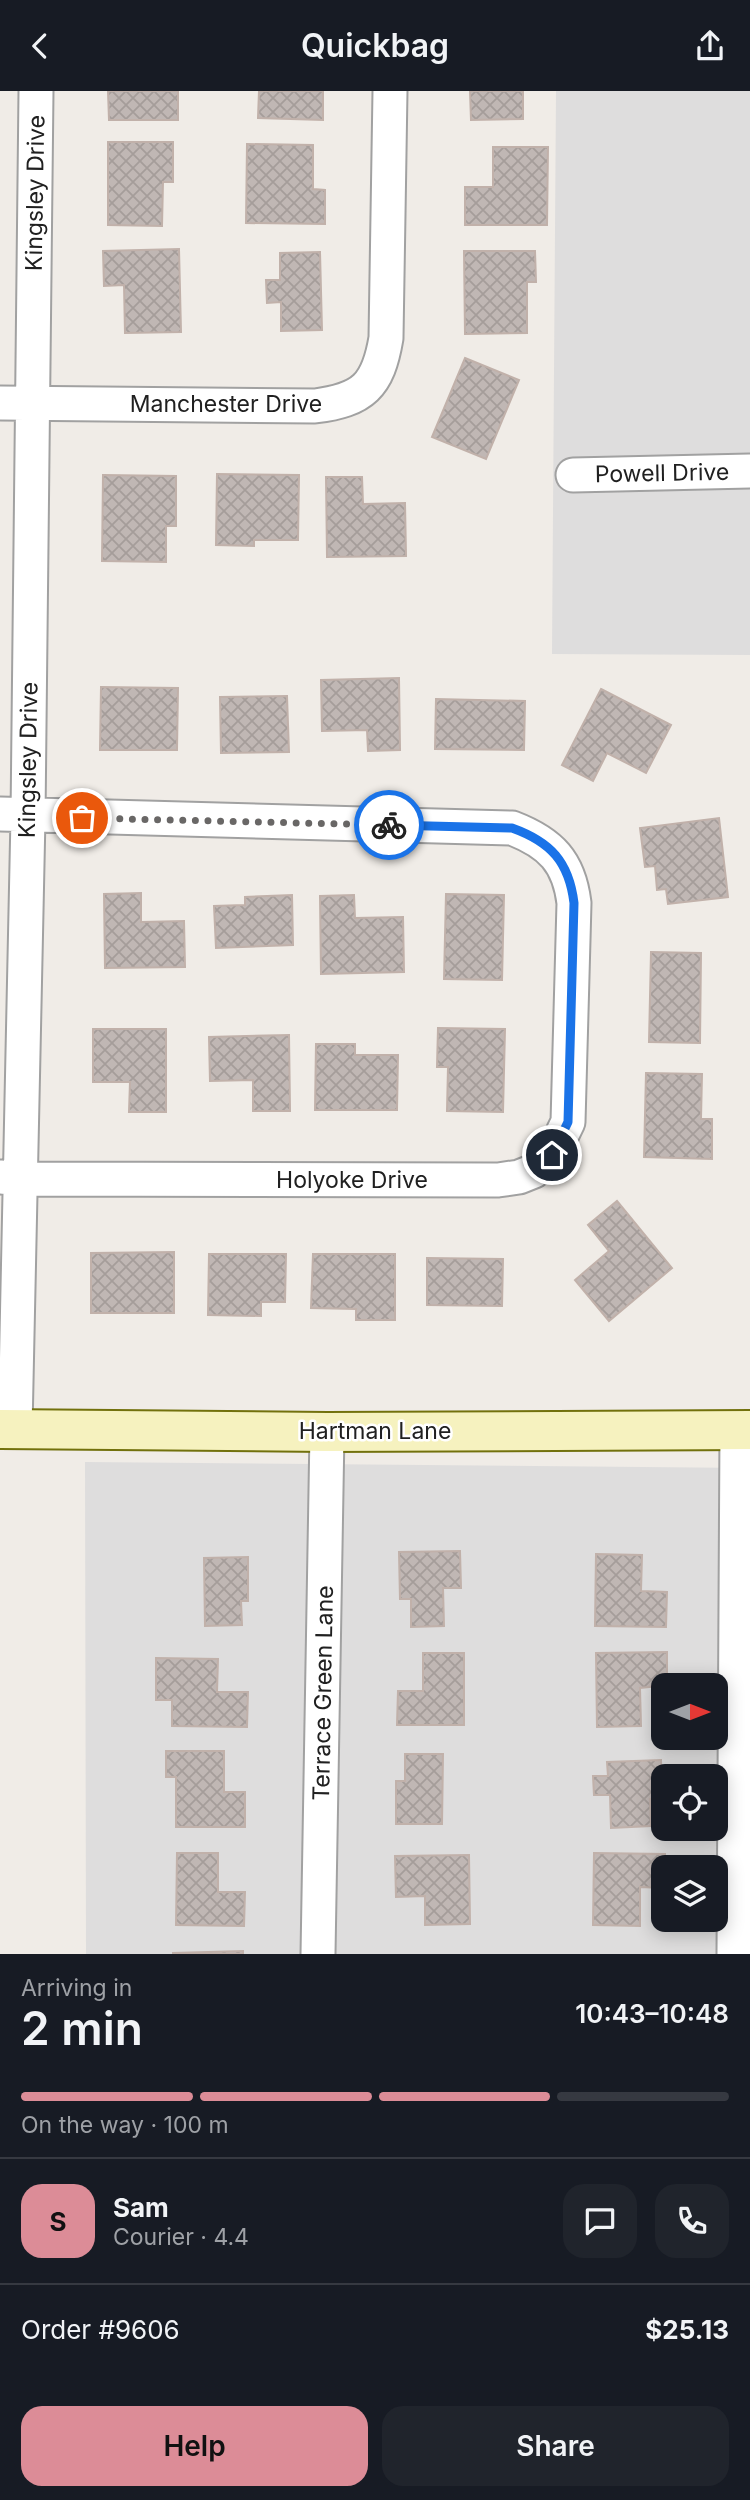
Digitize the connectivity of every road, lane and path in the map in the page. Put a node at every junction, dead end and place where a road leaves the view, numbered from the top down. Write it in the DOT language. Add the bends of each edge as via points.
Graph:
graph roads {
  1 [pos="36,91"];
  2 [pos="390,91"];
  3 [pos="16,403"];
  4 [pos="750,471"];
  5 [pos="573,474"];
  6 [pos="14,815"];
  7 [pos="10,1178"];
  8 [pos="7,1429"];
  9 [pos="743,1430"];
  10 [pos="327,1432"];
  11 [pos="318,1954"];
  12 [pos="734,1954"];
  1 -- 3 [label="street, Kingsley Drive"];
  2 -- 3 [label="street, Manchester Drive" via="386,338 382,362 359,395 315,406"];
  3 -- 6 [label="street, Kingsley Drive"];
  4 -- 5 [label="street, Powell Drive"];
  6 -- 7 [label="street, Kingsley Drive"];
  6 -- 7 [label="street, Holyoke Drive" via="512,828 547,845 562,863 574,903 568,1122 552,1155 534,1171 498,1180"];
  7 -- 8 [label="street, Kingsley Drive"];
  8 -- 10 [label="street, Hartman Lane"];
  9 -- 10 [label="street, Hartman Lane"];
  9 -- 12 [label="street"];
  10 -- 11 [label="street, Terrace Green Lane"];
}
